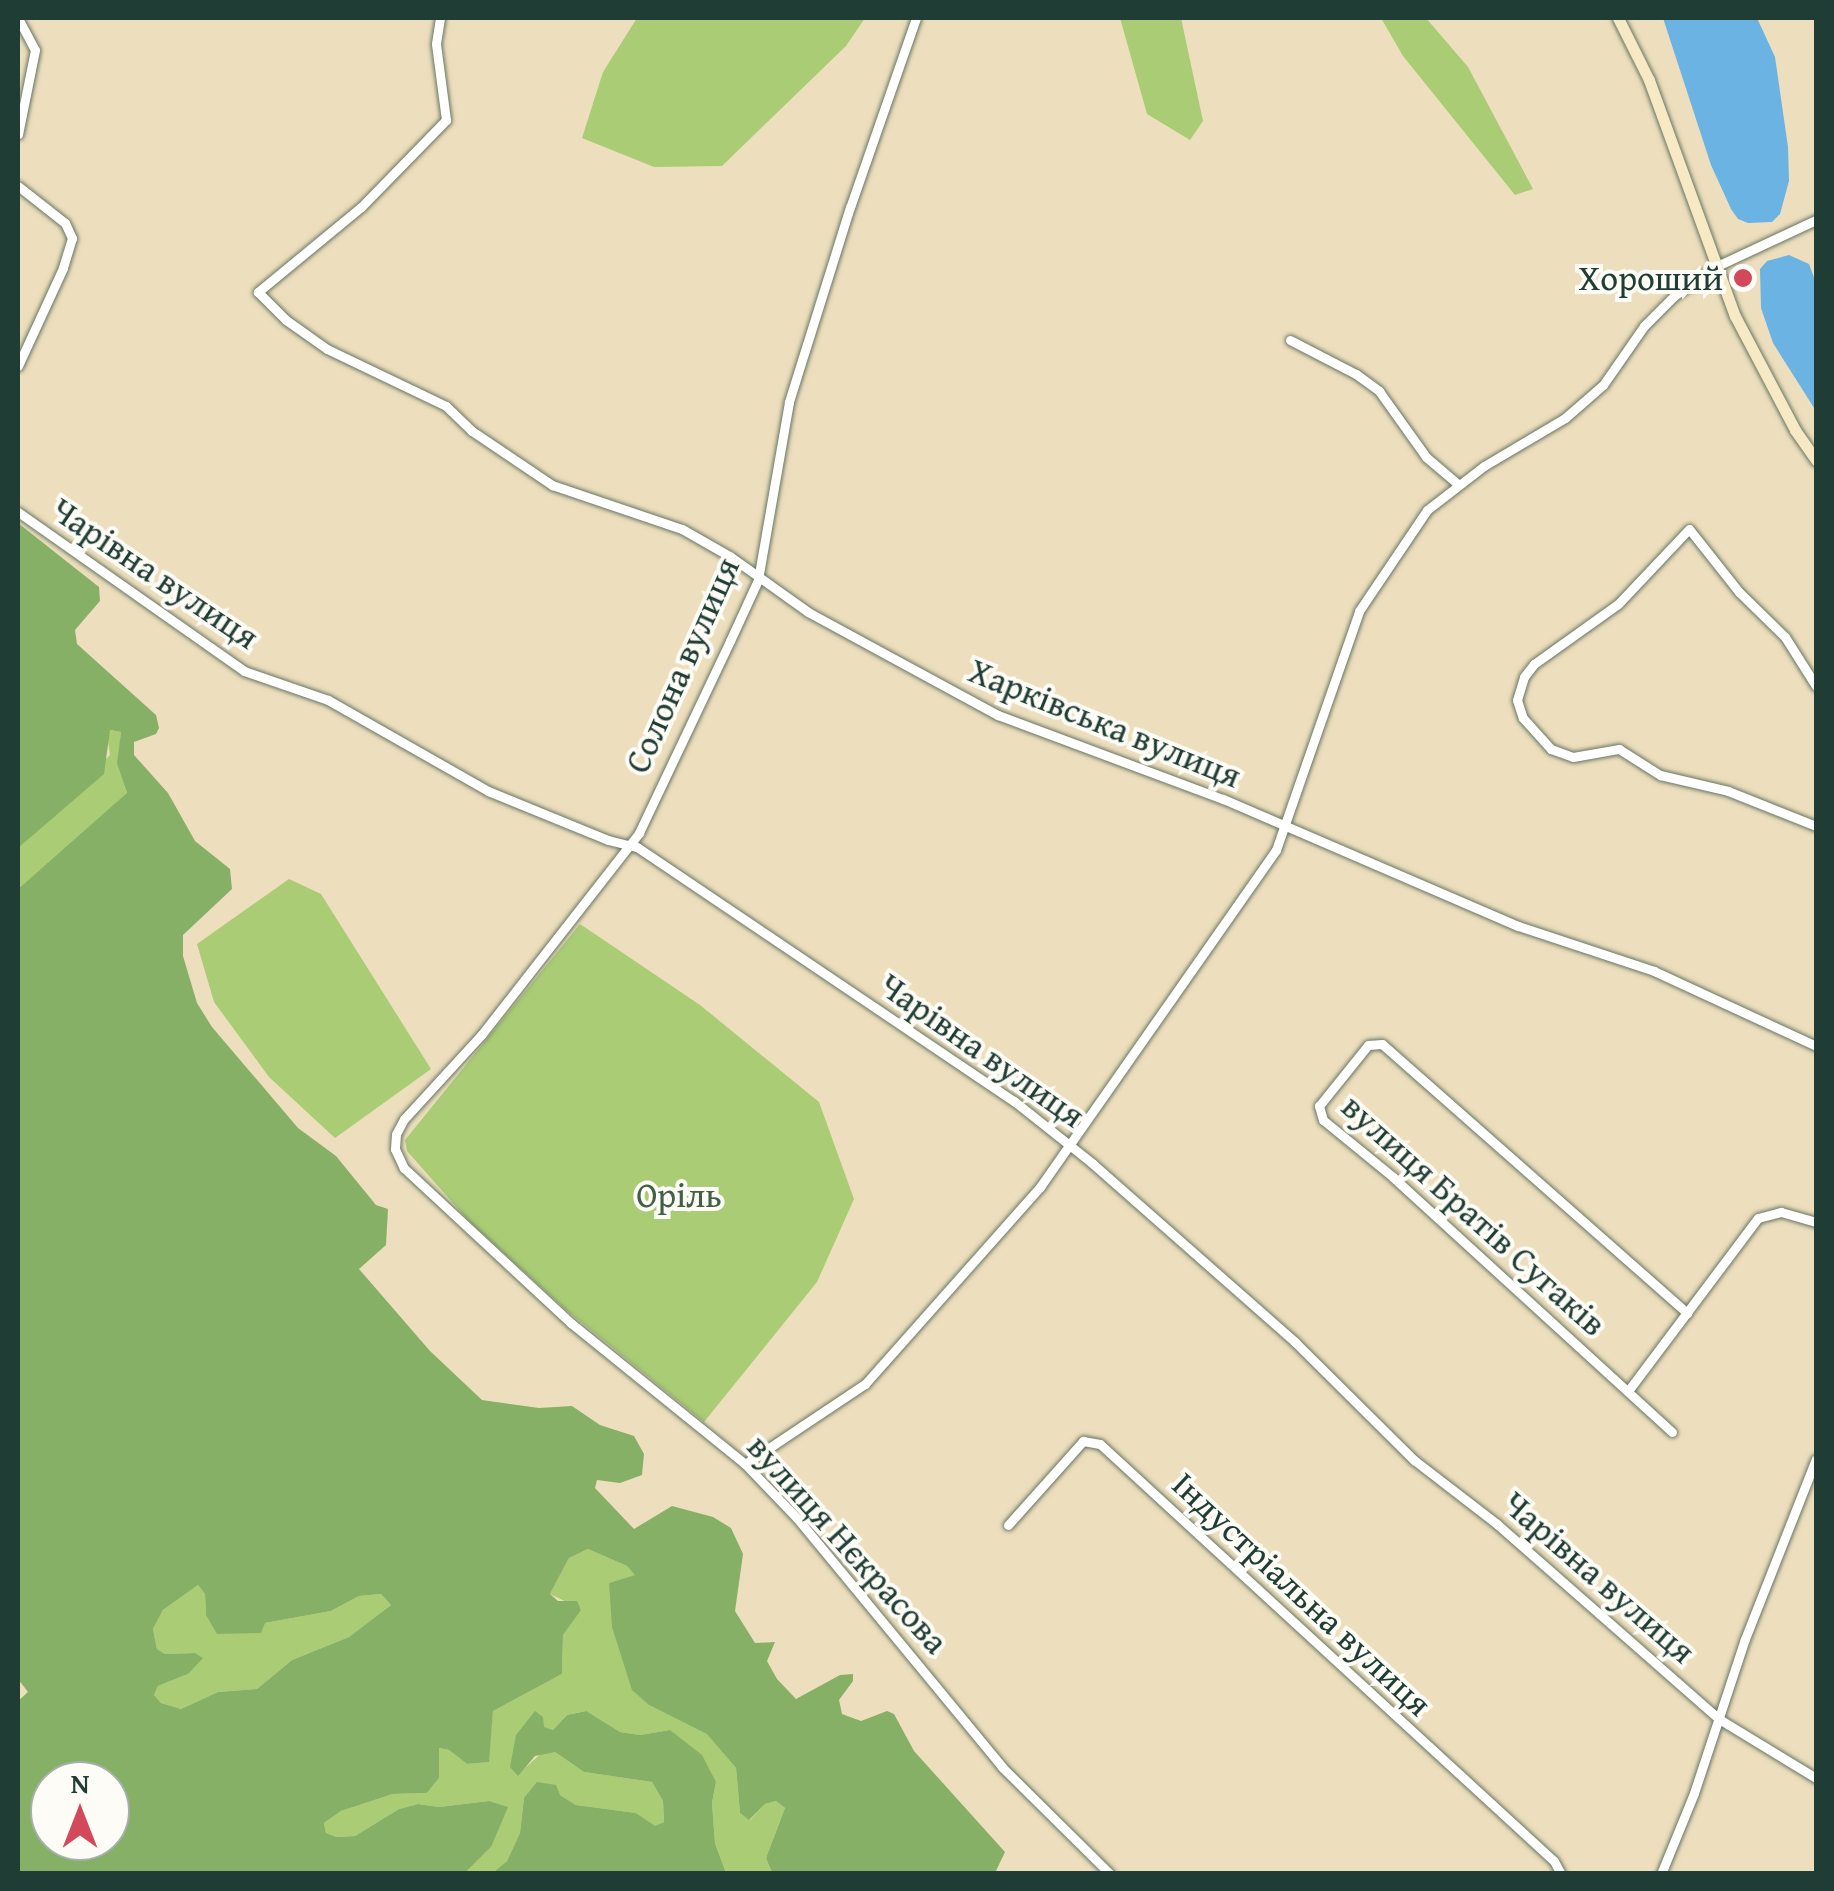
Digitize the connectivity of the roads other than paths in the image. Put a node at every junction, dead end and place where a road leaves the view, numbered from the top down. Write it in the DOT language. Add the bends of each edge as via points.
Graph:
graph roads {
  1 [pos="18,18"];
  2 [pos="440,18"];
  3 [pos="916,18"];
  4 [pos="1618,18"];
  5 [pos="18,134"];
  6 [pos="18,186"];
  7 [pos="1816,220"];
  8 [pos="1715,267"];
  9 [pos="1290,340"];
  10 [pos="18,366"];
  11 [pos="1816,460"];
  12 [pos="1459,485"];
  13 [pos="18,512"];
  14 [pos="758,580"];
  15 [pos="1816,686"];
  16 [pos="1282,824"];
  17 [pos="1816,826"];
  18 [pos="629,845"];
  19 [pos="1816,1046"];
  20 [pos="1068,1143"];
  21 [pos="395,1149"];
  22 [pos="1816,1222"];
  23 [pos="1687,1313"];
  24 [pos="1628,1391"];
  25 [pos="1672,1432"];
  26 [pos="1816,1459"];
  27 [pos="746,1464"];
  28 [pos="1008,1526"];
  29 [pos="1718,1718"];
  30 [pos="1816,1778"];
  31 [pos="1110,1874"];
  32 [pos="1561,1874"];
  33 [pos="1662,1874"];
  1 -- 5 [label="street" via="35,50"];
  2 -- 14 [label="street, Харківська вулиця" via="436,44 448,108 442,127 361,208 258,292 327,348 446,406 552,485 682,529"];
  3 -- 14 [label="street, Солона вулиця" via="789,402"];
  4 -- 8 [label="main road" via="1649,80"];
  6 -- 10 [label="street" via="65,224 72,238"];
  7 -- 8 [label="street"];
  8 -- 11 [label="main road" via="1764,373"];
  8 -- 12 [label="street" via="1644,326 1603,385 1565,418"];
  9 -- 12 [label="street" via="1379,391 1426,457"];
  12 -- 16 [label="street" via="1428,510 1359,610"];
  13 -- 18 [label="street, Чарівна вулиця" via="244,670 328,700 488,792"];
  14 -- 16 [label="street, Харківська вулиця" via="998,714"];
  14 -- 18 [label="street, Солона вулиця"];
  15 -- 17 [label="street" via="1785,637 1689,528 1618,604 1534,664 1518,700 1522,718 1552,749 1573,757 1619,749 1660,776 1728,791"];
  16 -- 19 [label="street, Харківська вулиця" via="1518,926 1654,971"];
  16 -- 20 [label="street" via="1276,850"];
  18 -- 20 [label="street, Чарівна вулиця"];
  18 -- 21 [label="street, Солона вулиця" via="482,1034 404,1119"];
  20 -- 27 [label="street" via="1027,1202 865,1384"];
  20 -- 29 [label="street, Чарівна вулиця" via="1295,1342 1414,1460"];
  21 -- 27 [label="street, вулиця Нєкрасова" via="404,1168 570,1323"];
  22 -- 23 [label="street" via="1781,1212 1758,1218"];
  23 -- 24 [label="street"];
  23 -- 24 [label="street, вулиця Братів Сугаків" via="1389,1048 1368,1045 1319,1106 1323,1120"];
  24 -- 25 [label="street"];
  26 -- 29 [label="street"];
  27 -- 31 [label="street, вулиця Нєкрасова" via="1002,1767"];
  28 -- 32 [label="street, Індустріальна вулиця" via="1084,1440 1100,1444"];
  29 -- 30 [label="street, Чарівна вулиця"];
  29 -- 33 [label="street"];
}
